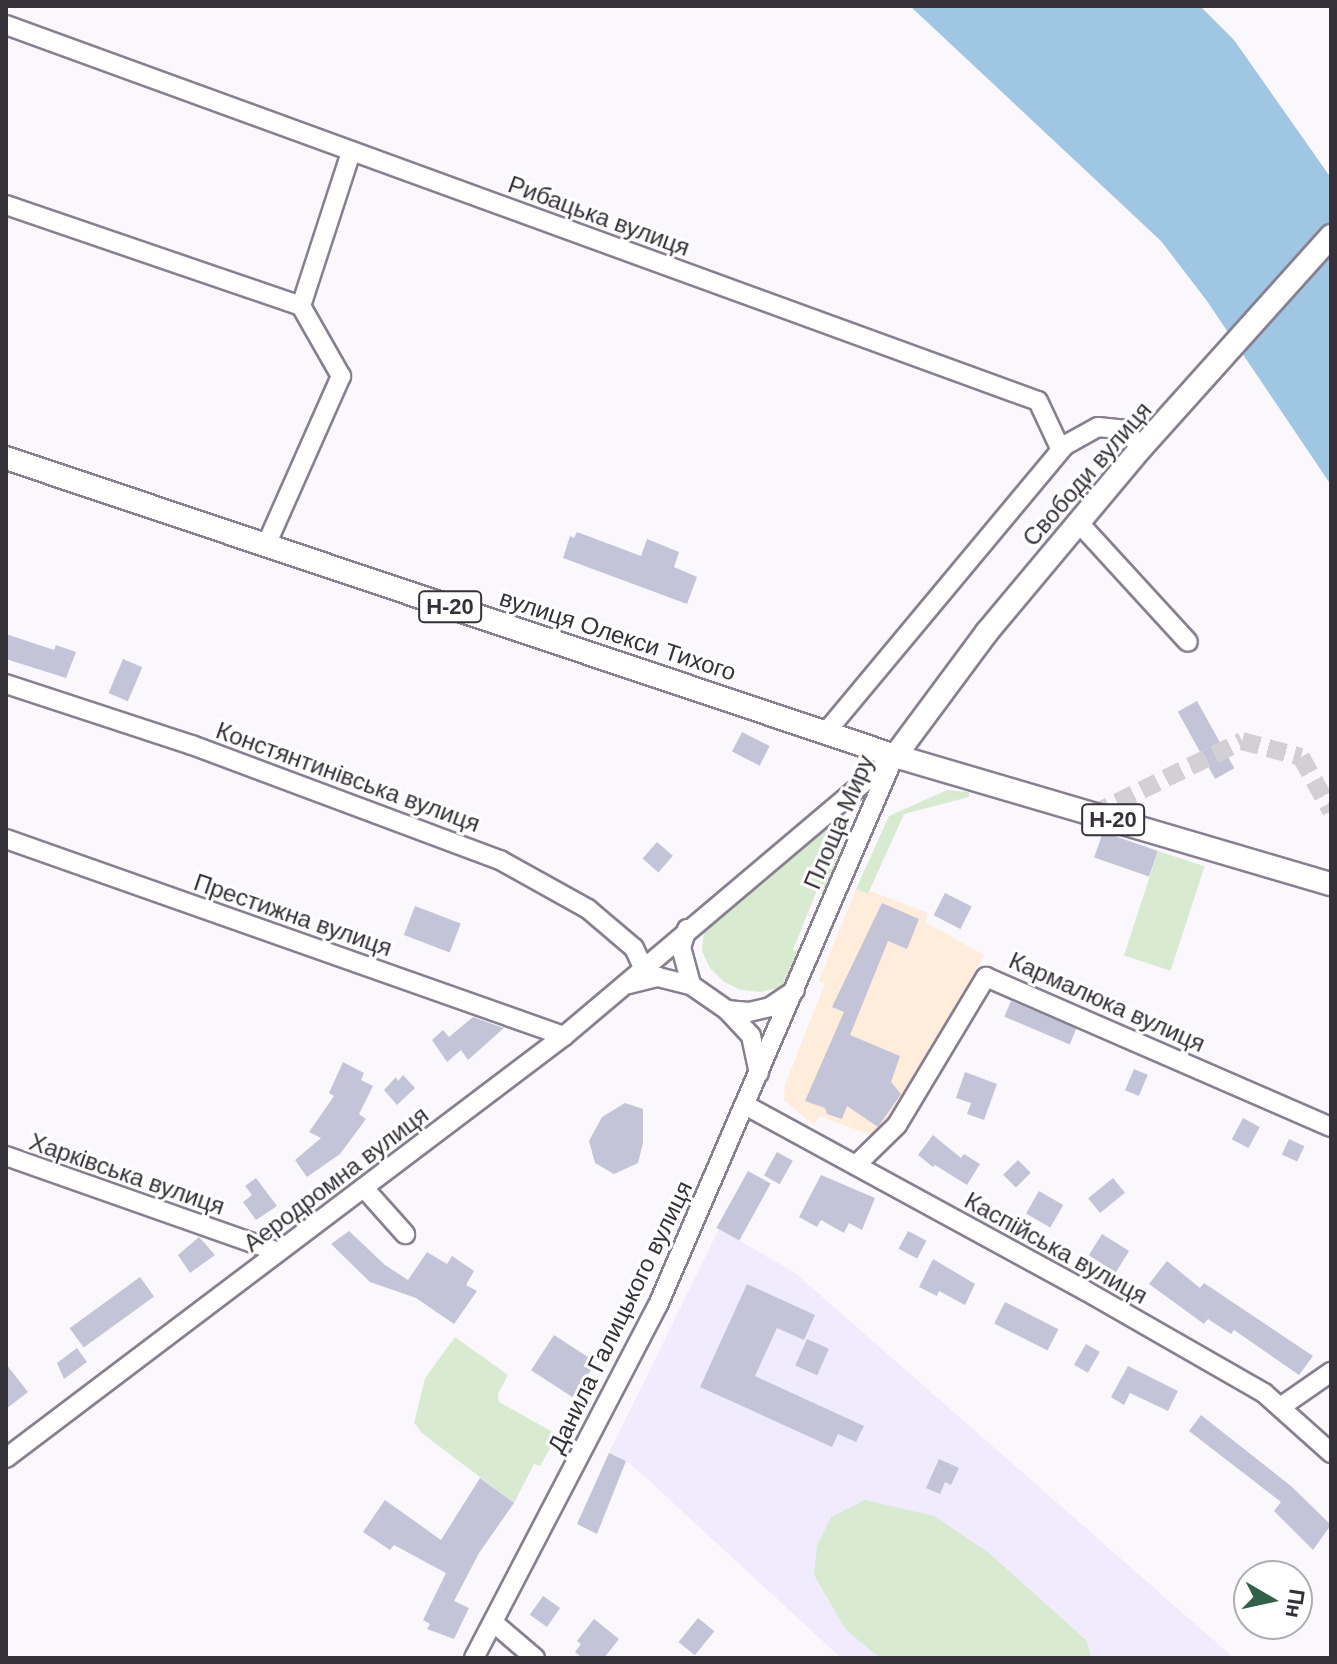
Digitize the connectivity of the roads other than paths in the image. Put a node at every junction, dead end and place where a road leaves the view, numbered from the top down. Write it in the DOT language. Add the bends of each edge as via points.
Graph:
graph roads {
  1 [pos="6,25"];
  2 [pos="351,152"];
  3 [pos="6,205"];
  4 [pos="1331,236"];
  5 [pos="301,306"];
  6 [pos="1064,446"];
  7 [pos="1141,448"];
  8 [pos="6,458"];
  9 [pos="1079,523"];
  10 [pos="266,545"];
  11 [pos="1188,642"];
  12 [pos="6,684"];
  13 [pos="826,732"];
  14 [pos="895,756"];
  15 [pos="6,839"];
  16 [pos="1331,884"];
  17 [pos="687,929"];
  18 [pos="643,967"];
  19 [pos="691,985"];
  20 [pos="622,986"];
  21 [pos="795,990"];
  22 [pos="727,1010"];
  23 [pos="564,1036"];
  24 [pos="759,1073"];
  25 [pos="745,1105"];
  26 [pos="1331,1127"];
  27 [pos="6,1156"];
  28 [pos="856,1165"];
  29 [pos="364,1188"];
  30 [pos="405,1234"];
  31 [pos="278,1252"];
  32 [pos="1331,1372"];
  33 [pos="1282,1406"];
  34 [pos="1331,1453"];
  35 [pos="6,1458"];
  36 [pos="494,1623"];
  37 [pos="474,1658"];
  38 [pos="535,1658"];
  1 -- 2 [label="street, Рибацька вулиця"];
  2 -- 5 [label="street"];
  2 -- 6 [label="street, Рибацька вулиця" via="1038,401 1060,448"];
  3 -- 5 [label="street"];
  4 -- 7 [label="main road, Свободи вулиця"];
  5 -- 10 [label="street" via="341,376"];
  6 -- 7 [label="street" via="1098,427 1125,430"];
  6 -- 13 [label="street"];
  7 -- 9 [label="main road, Свободи вулиця"];
  8 -- 10 [label="main road, вулиця Олекси Тихого / Н-20"];
  9 -- 11 [label="street"];
  9 -- 14 [label="main road, Свободи вулиця" via="987,632"];
  10 -- 13 [label="main road, вулиця Олекси Тихого / Н-20"];
  12 -- 18 [label="street, Констянтинівська вулиця" via="192,745 500,860 588,909 634,948"];
  13 -- 14 [label="main road, вулиця Олекси Тихого / Н-20"];
  14 -- 16 [label="main road, Н-20"];
  14 -- 17 [label="street, Площа Миру"];
  14 -- 21 [label="street, Площа Миру"];
  15 -- 23 [label="street, Престижна вулиця"];
  17 -- 18 [label="street, Аеродромна вулиця"];
  17 -- 19 [label="street" via="681,947"];
  18 -- 20 [label="street, Аеродромна вулиця"];
  19 -- 20 [label="street" via="658,977"];
  19 -- 22 [label="street"];
  20 -- 23 [label="street, Аеродромна вулиця"];
  21 -- 22 [label="street" via="770,1007"];
  21 -- 24 [label="street, Данила Галицького вулиця"];
  22 -- 24 [label="street" via="751,1036"];
  23 -- 29 [label="street, Аеродромна вулиця"];
  24 -- 25 [label="street, Данила Галицького вулиця"];
  25 -- 28 [label="street, Каспійська вулиця"];
  25 -- 36 [label="street, Данила Галицького вулиця" via="658,1305"];
  26 -- 28 [label="street, Кармалюка вулиця" via="986,977 897,1125"];
  27 -- 31 [label="street, Харківська вулиця"];
  28 -- 33 [label="street, Каспійська вулиця"];
  29 -- 30 [label="street"];
  29 -- 31 [label="street, Аеродромна вулиця"];
  31 -- 35 [label="street, Аеродромна вулиця"];
  32 -- 33 [label="street"];
  33 -- 34 [label="street, Каспійська вулиця"];
  36 -- 37 [label="street, Данила Галицького вулиця"];
  36 -- 38 [label="street"];
}
